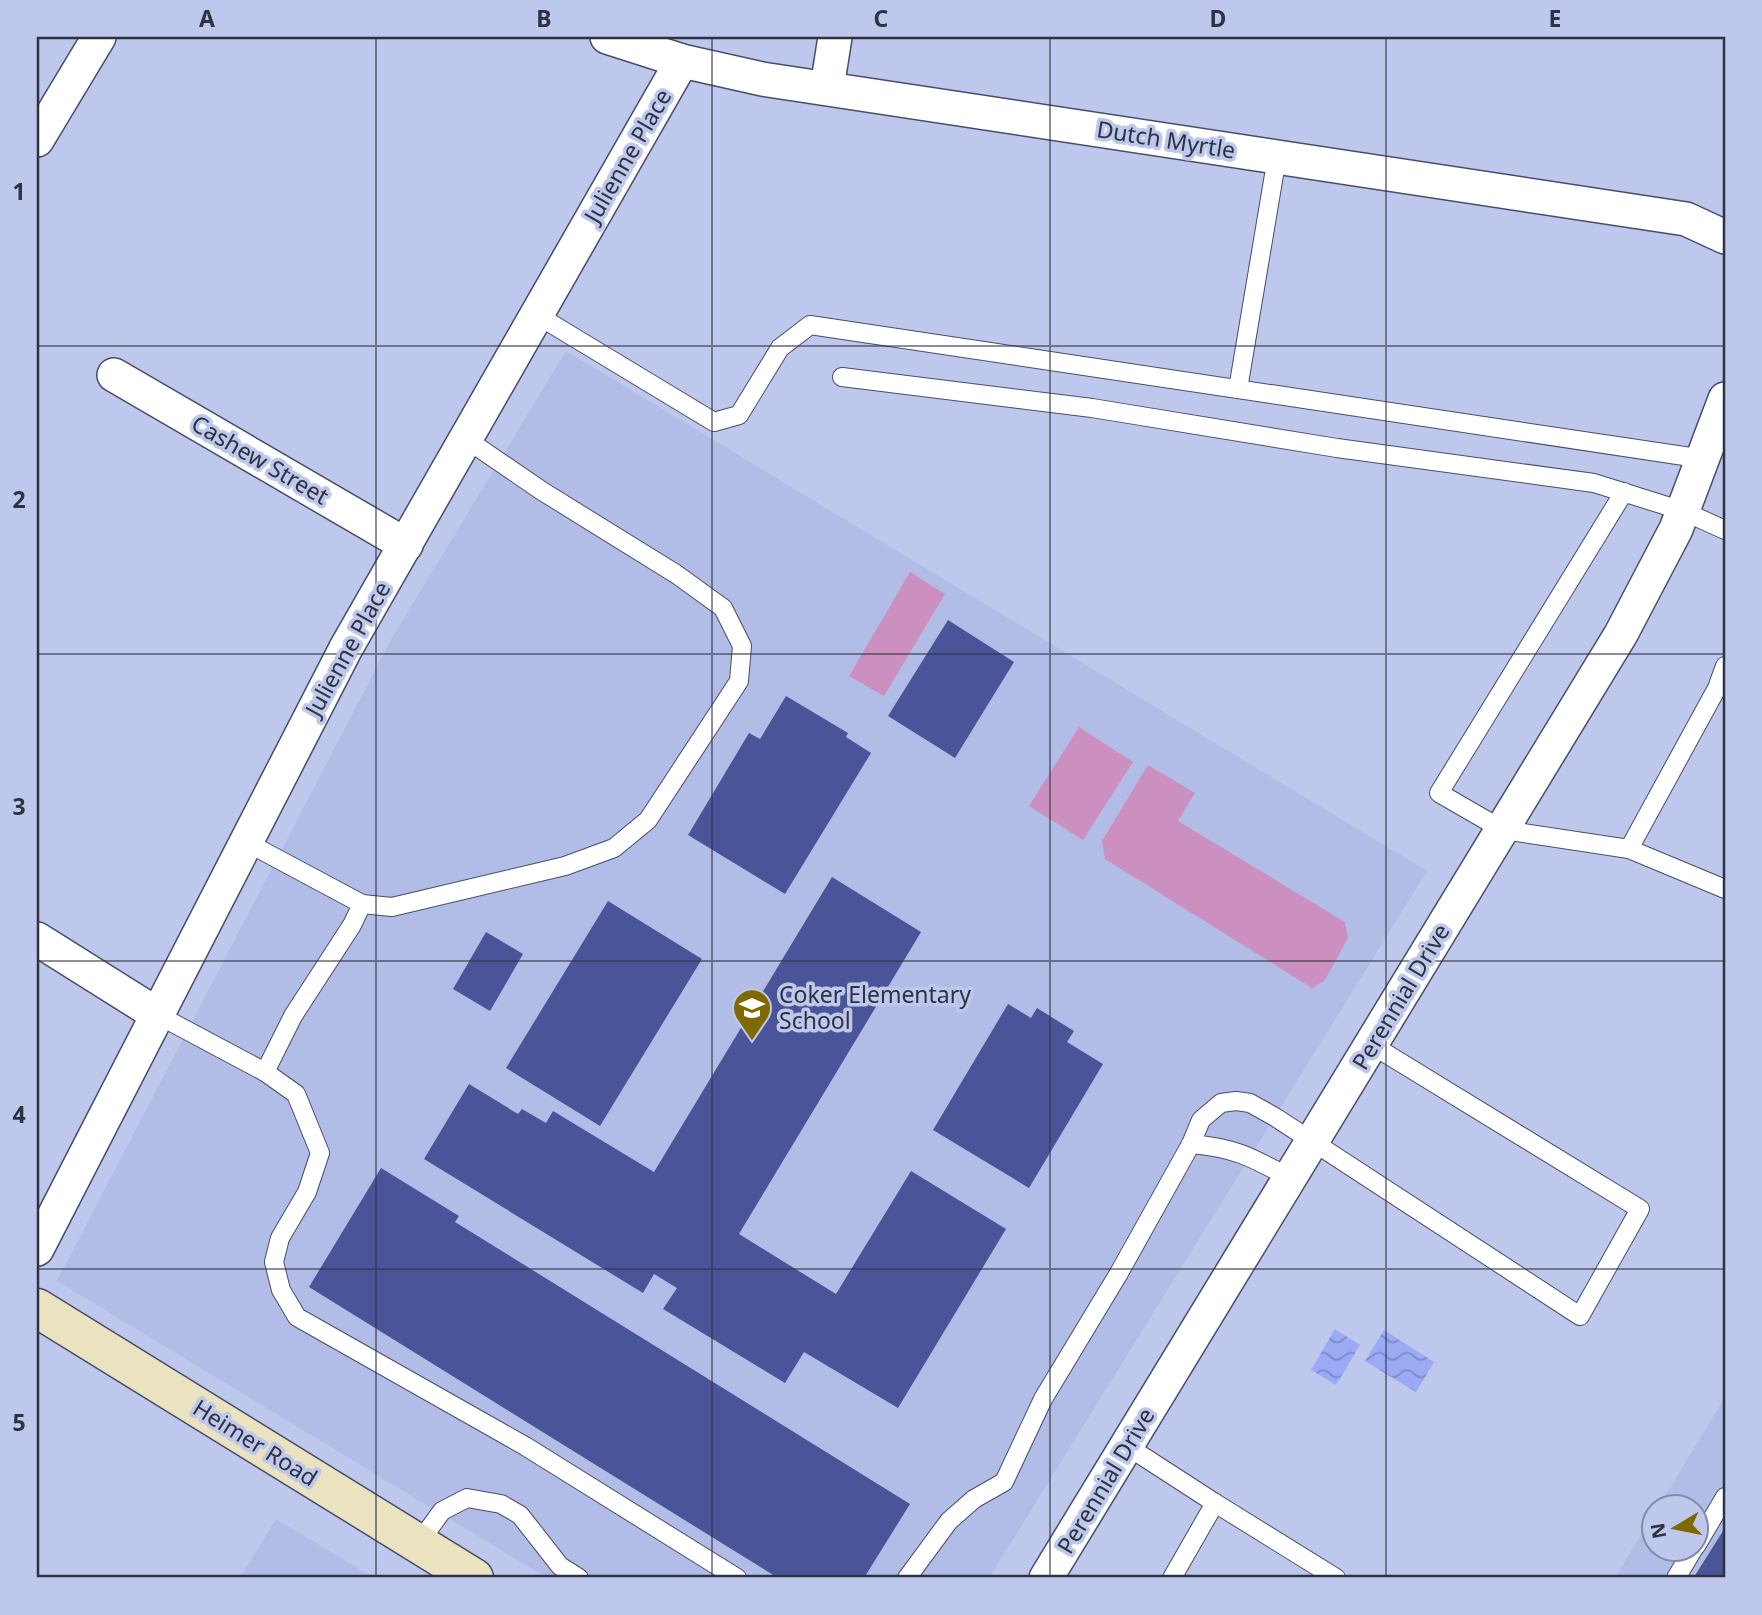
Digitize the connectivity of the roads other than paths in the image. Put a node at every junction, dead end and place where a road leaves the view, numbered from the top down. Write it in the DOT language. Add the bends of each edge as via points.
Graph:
graph roads {
  1 [pos="99,37"];
  2 [pos="607,37"];
  3 [pos="835,37"];
  4 [pos="682,61"];
  5 [pos="827,88"];
  6 [pos="37,141"];
  7 [pos="1277,157"];
  8 [pos="1725,237"];
  9 [pos="537,315"];
  10 [pos="114,375"];
  11 [pos="842,377"];
  12 [pos="1238,389"];
  13 [pos="1725,399"];
  14 [pos="466,439"];
  15 [pos="1704,459"];
  16 [pos="1624,492"];
  17 [pos="1683,512"];
  18 [pos="1725,530"];
  19 [pos="406,545"];
  20 [pos="1725,666"];
  21 [pos="1503,830"];
  22 [pos="246,842"];
  23 [pos="1629,849"];
  24 [pos="1725,889"];
  25 [pos="362,904"];
  26 [pos="37,939"];
  27 [pos="158,1015"];
  28 [pos="1372,1045"];
  29 [pos="265,1072"];
  30 [pos="1313,1142"];
  31 [pos="1191,1144"];
  32 [pos="1290,1178"];
  33 [pos="37,1249"];
  34 [pos="37,1308"];
  35 [pos="1127,1446"];
  36 [pos="1725,1497"];
  37 [pos="1216,1503"];
  38 [pos="1710,1522"];
  39 [pos="418,1544"];
  40 [pos="1686,1562"];
  41 [pos="474,1578"];
  42 [pos="579,1578"];
  43 [pos="737,1578"];
  44 [pos="907,1578"];
  45 [pos="1046,1578"];
  46 [pos="1172,1578"];
  47 [pos="1336,1578"];
  48 [pos="1676,1578"];
  1 -- 6 [label="street"];
  2 -- 4 [label="street, Dutch Myrtle"];
  3 -- 5 [label="street"];
  4 -- 5 [label="street, Dutch Myrtle"];
  4 -- 9 [label="street, Julienne Place"];
  5 -- 7 [label="street, Dutch Myrtle"];
  7 -- 8 [label="street, Dutch Myrtle" via="1686,219"];
  7 -- 12 [label="lane"];
  9 -- 12 [label="lane" via="714,422 739,415 780,348 810,325"];
  9 -- 14 [label="street, Julienne Place"];
  10 -- 19 [label="street, Cashew Street"];
  11 -- 16 [label="lane" via="1091,408 1594,483"];
  12 -- 15 [label="lane"];
  13 -- 15 [label="street, Perennial Drive"];
  14 -- 19 [label="street, Julienne Place"];
  14 -- 25 [label="lane" via="723,608 742,646 739,681 648,820 614,848 565,866 391,907"];
  15 -- 17 [label="street, Perennial Drive"];
  16 -- 17 [label="lane"];
  16 -- 21 [label="lane" via="1439,793"];
  17 -- 18 [label="lane"];
  17 -- 21 [label="street, Perennial Drive" via="1621,634"];
  19 -- 22 [label="street, Julienne Place" via="346,648"];
  20 -- 23 [label="lane"];
  21 -- 23 [label="lane"];
  21 -- 28 [label="street, Perennial Drive"];
  22 -- 25 [label="lane"];
  22 -- 27 [label="street, Julienne Place"];
  23 -- 24 [label="lane"];
  25 -- 29 [label="lane" via="293,1016"];
  26 -- 27 [label="street"];
  27 -- 29 [label="lane"];
  27 -- 33 [label="street, Julienne Place"];
  28 -- 30 [label="street, Perennial Drive"];
  28 -- 30 [label="lane" via="1640,1209 1580,1316"];
  29 -- 43 [label="lane" via="296,1094 320,1153 307,1192 280,1238 274,1262 281,1290 297,1317 525,1446"];
  30 -- 31 [label="lane" via="1250,1103 1236,1101 1221,1103 1200,1120"];
  30 -- 32 [label="street, Perennial Drive"];
  31 -- 32 [label="lane" via="1242,1153"];
  31 -- 44 [label="lane" via="1043,1399 1004,1482 949,1521"];
  32 -- 35 [label="street, Perennial Drive"];
  34 -- 39 [label="street, Heimer Road"];
  35 -- 37 [label="lane"];
  35 -- 45 [label="street, Perennial Drive"];
  36 -- 38 [label="lane"];
  37 -- 46 [label="lane"];
  37 -- 47 [label="lane"];
  39 -- 41 [label="street, Heimer Road"];
  39 -- 42 [label="lane" via="442,1511 467,1498 501,1504 520,1515 560,1566"];
  40 -- 48 [label="lane"];
}
